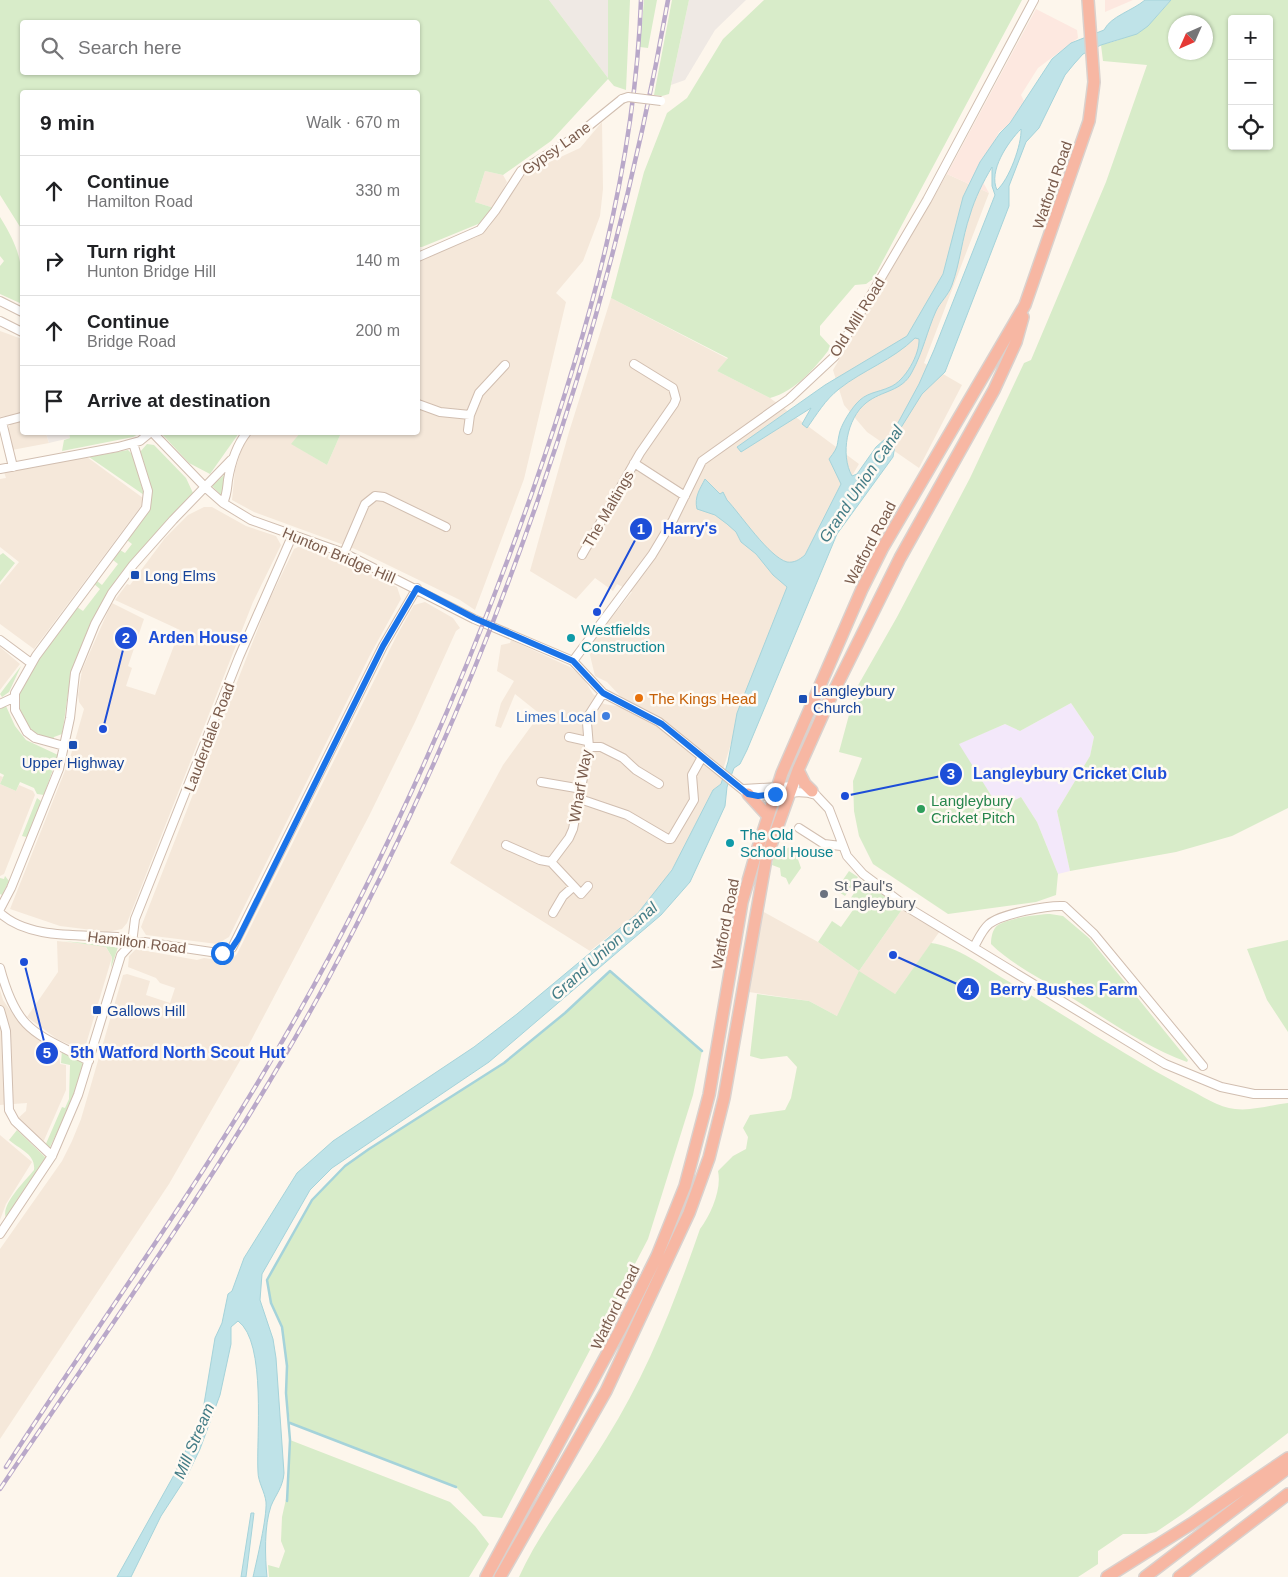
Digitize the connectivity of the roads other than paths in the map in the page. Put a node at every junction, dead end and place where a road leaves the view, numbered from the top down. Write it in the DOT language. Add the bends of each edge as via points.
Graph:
graph roads {
  1 [pos="1034,0"];
  2 [pos="1088,0"];
  3 [pos="661,101"];
  4 [pos="420,256"];
  5 [pos="0,301"];
  6 [pos="1026,305"];
  7 [pos="20,311"];
  8 [pos="0,321"];
  9 [pos="20,331"];
  10 [pos="634,364"];
  11 [pos="505,365"];
  12 [pos="420,405"];
  13 [pos="470,415"];
  14 [pos="20,418"];
  15 [pos="1,422"];
  16 [pos="468,430"];
  17 [pos="146,435"];
  18 [pos="154,435"];
  19 [pos="245,435"];
  20 [pos="133,443"];
  21 [pos="231,460"];
  22 [pos="634,463"];
  23 [pos="13,467"];
  24 [pos="0,469"];
  25 [pos="206,488"];
  26 [pos="685,496"];
  27 [pos="223,503"];
  28 [pos="446,527"];
  29 [pos="293,534"];
  30 [pos="344,553"];
  31 [pos="582,555"];
  32 [pos="417,588"];
  33 [pos="0,640"];
  34 [pos="573,661"];
  35 [pos="31,663"];
  36 [pos="603,693"];
  37 [pos="13,698"];
  38 [pos="0,704"];
  39 [pos="570,737"];
  40 [pos="588,744"];
  41 [pos="64,746"];
  42 [pos="702,757"];
  43 [pos="798,770"];
  44 [pos="541,782"];
  45 [pos="659,784"];
  46 [pos="582,789"];
  47 [pos="742,789"];
  48 [pos="791,789"];
  49 [pos="776,790"];
  50 [pos="814,793"];
  51 [pos="580,799"];
  52 [pos="768,816"];
  53 [pos="799,828"];
  54 [pos="506,845"];
  55 [pos="841,846"];
  56 [pos="551,862"];
  57 [pos="588,886"];
  58 [pos="572,887"];
  59 [pos="0,911"];
  60 [pos="553,913"];
  61 [pos="132,942"];
  62 [pos="974,947"];
  63 [pos="0,968"];
  64 [pos="0,1010"];
  65 [pos="89,1061"];
  66 [pos="1203,1066"];
  67 [pos="1288,1094"];
  68 [pos="52,1156"];
  69 [pos="0,1234"];
  70 [pos="1288,1458"];
  71 [pos="1288,1468"];
  72 [pos="1288,1494"];
  73 [pos="1200,1563"];
  74 [pos="486,1577"];
  75 [pos="500,1577"];
  76 [pos="1107,1577"];
  77 [pos="1145,1577"];
  78 [pos="1180,1577"];
  79 [pos="1185,1577"];
  1 -- 26 [label="street, Old Mill Road" via="927,200 835,356 789,399 702,461"];
  2 -- 6 [label="highway, Watford Road" via="1093,98 1089,121"];
  3 -- 4 [label="street, Gypsy Lane, bridge" via="622,99 576,137 521,172 480,230"];
  5 -- 7 [label="street"];
  6 -- 43 [label="highway, Watford Road" via="1016,342 994,390 900,558"];
  6 -- 49 [label="highway, Watford Road" via="882,549"];
  8 -- 9 [label="street"];
  10 -- 22 [label="street, The Maltings" via="673,388 676,398"];
  11 -- 13 [label="street" via="479,393"];
  12 -- 13 [label="street" via="440,412"];
  13 -- 16 [label="street"];
  14 -- 15 [label="street"];
  15 -- 23 [label="street"];
  17 -- 20 [label="street"];
  18 -- 25 [label="street, Hunton Bridge Hill"];
  19 -- 21 [label="street"];
  20 -- 23 [label="street"];
  20 -- 35 [label="street" via="148,491 146,508"];
  21 -- 25 [label="street"];
  21 -- 27 [label="street"];
  22 -- 26 [label="street, The Maltings"];
  22 -- 31 [label="street, The Maltings"];
  23 -- 24 [label="street"];
  25 -- 27 [label="street, Hunton Bridge Hill"];
  25 -- 41 [label="street" via="133,565 94,624 75,673"];
  26 -- 34 [label="street, Old Mill Road" via="652,555"];
  27 -- 29 [label="street, Hunton Bridge Hill" via="252,520"];
  28 -- 30 [label="street" via="384,497 375,496 365,504"];
  29 -- 30 [label="street, Hunton Bridge Hill"];
  29 -- 61 [label="street, Lauderdale Road" via="239,657 135,919"];
  30 -- 32 [label="street, Hunton Bridge Hill"];
  32 -- 34 [label="street, Hunton Bridge Hill" via="474,618"];
  32 -- 61 [label="street, Hamilton Road" via="381,651 235,944 218,953"];
  33 -- 35 [label="street"];
  34 -- 36 [label="street"];
  35 -- 37 [label="street"];
  36 -- 40 [label="street, Wharf Way" via="588,715"];
  36 -- 42 [label="street" via="659,722"];
  37 -- 38 [label="street"];
  37 -- 41 [label="street" via="14,710 31,735"];
  39 -- 40 [label="street"];
  40 -- 45 [label="street" via="601,746 623,758"];
  40 -- 46 [label="street, Wharf Way"];
  41 -- 59 [label="street" via="51,791"];
  42 -- 47 [label="street"];
  42 -- 51 [label="street" via="692,772 694,800 671,839 648,830 627,815"];
  43 -- 48 [label="highway, Watford Road"];
  43 -- 50 [label="highway"];
  44 -- 46 [label="street"];
  46 -- 51 [label="street, Wharf Way"];
  47 -- 49 [label="street" via="758,796"];
  47 -- 52 [label="highway"];
  48 -- 49 [label="street"];
  48 -- 50 [label="street"];
  48 -- 75 [label="highway, Watford Road" via="766,860 724,1098 709,1158 690,1213 606,1391"];
  49 -- 52 [label="highway, Watford Road"];
  50 -- 55 [label="street" via="830,809"];
  51 -- 56 [label="street, Wharf Way" via="569,838"];
  52 -- 74 [label="highway, Watford Road" via="742,902 709,1095 685,1186 657,1256 596,1377"];
  53 -- 55 [label="street" via="824,844"];
  54 -- 56 [label="street"];
  55 -- 62 [label="street" via="863,874 907,907"];
  56 -- 58 [label="street"];
  57 -- 58 [label="street" via="581,894"];
  58 -- 60 [label="street" via="559,900"];
  59 -- 61 [label="street, Hamilton Road" via="8,920 40,931 117,937"];
  61 -- 65 [label="street" via="121,955"];
  62 -- 66 [label="street" via="984,929 1000,918 1064,906 1094,934"];
  62 -- 67 [label="street" via="1180,1071 1221,1087 1254,1094"];
  63 -- 65 [label="street" via="17,1014 31,1030"];
  64 -- 68 [label="street" via="6,1031 9,1110 15,1121"];
  65 -- 68 [label="street"];
  68 -- 69 [label="street"];
  70 -- 76 [label="highway"];
  71 -- 77 [label="highway"];
  72 -- 73 [label="highway"];
  73 -- 78 [label="highway"];
  73 -- 79 [label="highway"];
}
